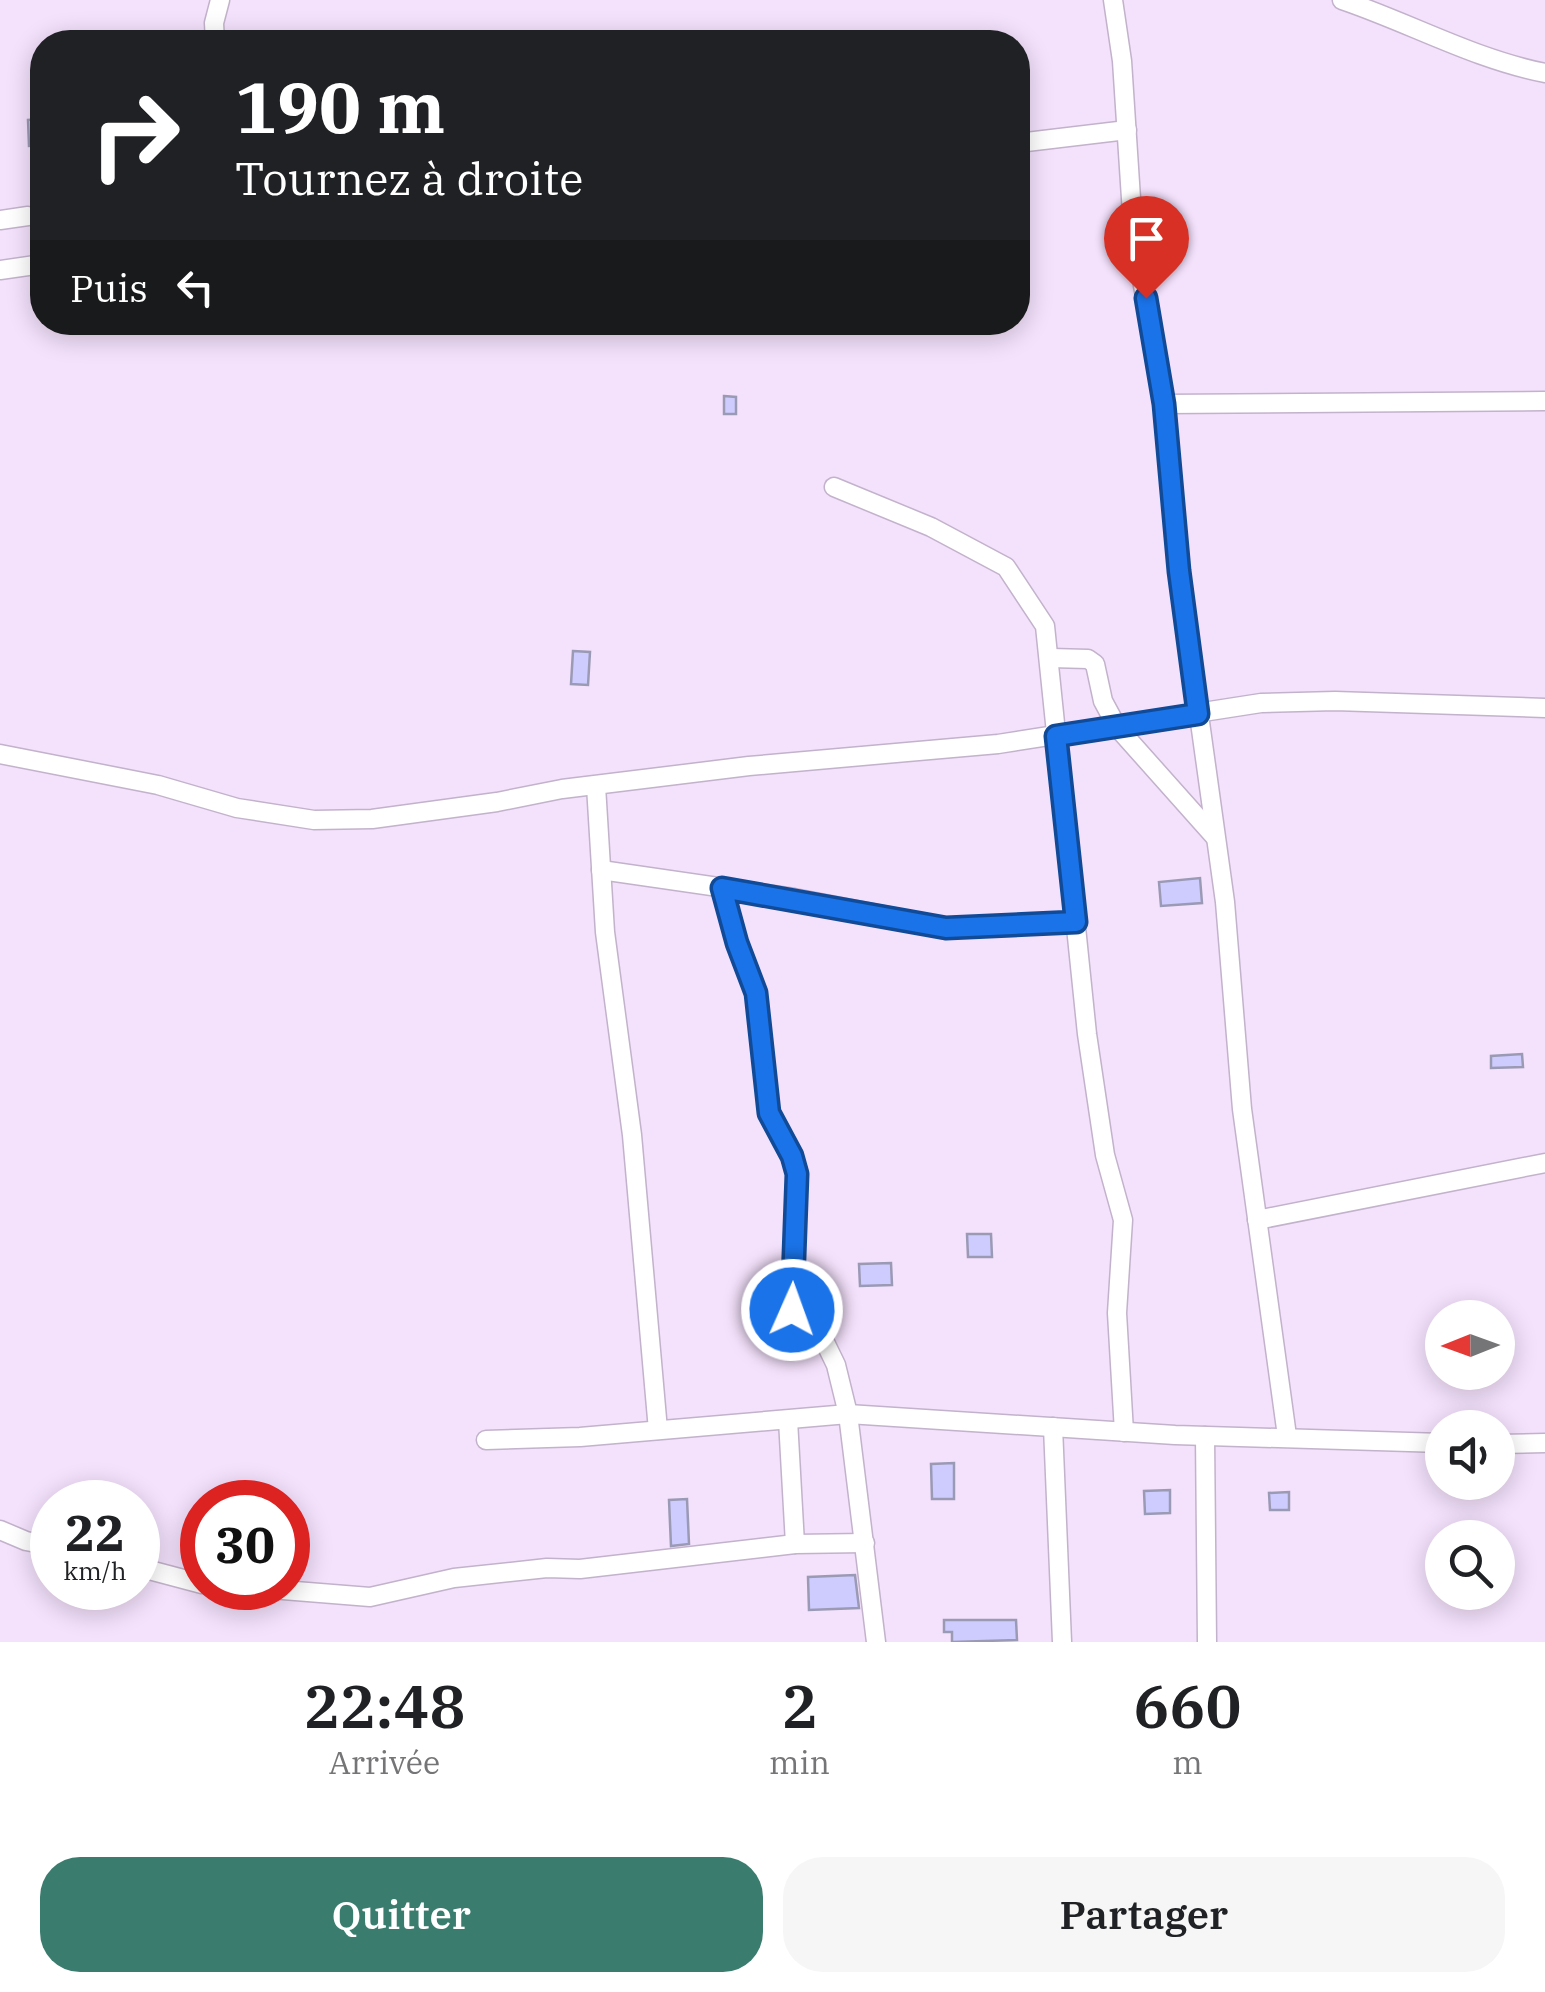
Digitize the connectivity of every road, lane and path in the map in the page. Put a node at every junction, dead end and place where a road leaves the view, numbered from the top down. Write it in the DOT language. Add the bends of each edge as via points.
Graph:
graph roads {
  1 [pos="220,0"];
  2 [pos="1113,0"];
  3 [pos="1344,0"];
  4 [pos="215,30"];
  5 [pos="1545,74"];
  6 [pos="1127,130"];
  7 [pos="1030,142"];
  8 [pos="28,216"];
  9 [pos="0,220"];
  10 [pos="30,266"];
  11 [pos="0,270"];
  12 [pos="1545,402"];
  13 [pos="1164,404"];
  14 [pos="834,488"];
  15 [pos="1050,658"];
  16 [pos="1545,708"];
  17 [pos="1198,714"];
  18 [pos="1117,727"];
  19 [pos="1056,736"];
  20 [pos="0,754"];
  21 [pos="596,786"];
  22 [pos="1216,838"];
  23 [pos="601,870"];
  24 [pos="722,888"];
  25 [pos="1076,922"];
  26 [pos="1545,1164"];
  27 [pos="1257,1220"];
  28 [pos="848,1414"];
  29 [pos="788,1420"];
  30 [pos="1053,1427"];
  31 [pos="658,1430"];
  32 [pos="1124,1432"];
  33 [pos="1205,1436"];
  34 [pos="1288,1436"];
  35 [pos="486,1440"];
  36 [pos="1425,1442"];
  37 [pos="1545,1443"];
  38 [pos="1515,1444"];
  39 [pos="0,1530"];
  40 [pos="30,1542"];
  41 [pos="865,1543"];
  42 [pos="796,1544"];
  43 [pos="310,1592"];
  44 [pos="876,1642"];
  45 [pos="1062,1642"];
  46 [pos="1207,1642"];
  1 -- 4 [label="street"];
  2 -- 6 [label="street"];
  3 -- 5 [label="street" via="1502,64"];
  6 -- 7 [label="street"];
  6 -- 13 [label="street" via="1133,228"];
  8 -- 9 [label="street"];
  10 -- 11 [label="street"];
  12 -- 13 [label="street"];
  13 -- 17 [label="street"];
  14 -- 15 [label="street" via="932,527 1006,568 1046,626"];
  15 -- 18 [label="street" via="1094,664"];
  15 -- 19 [label="street"];
  16 -- 17 [label="street" via="1335,701"];
  17 -- 18 [label="street"];
  17 -- 22 [label="street"];
  18 -- 19 [label="street"];
  18 -- 22 [label="street"];
  19 -- 21 [label="street"];
  19 -- 25 [label="street"];
  20 -- 21 [label="street" via="314,820 372,819"];
  21 -- 23 [label="street"];
  22 -- 27 [label="street"];
  23 -- 24 [label="street"];
  23 -- 31 [label="street"];
  24 -- 25 [label="street" via="946,928"];
  24 -- 28 [label="street" via="756,993 769,1113 797,1174 790,1306 829,1346"];
  25 -- 32 [label="street" via="1102,1138 1123,1220 1117,1313"];
  26 -- 27 [label="street"];
  27 -- 34 [label="street"];
  28 -- 29 [label="street"];
  28 -- 30 [label="street"];
  28 -- 41 [label="street"];
  29 -- 31 [label="street"];
  29 -- 42 [label="street"];
  30 -- 32 [label="street"];
  30 -- 45 [label="street"];
  31 -- 35 [label="street"];
  32 -- 33 [label="street"];
  33 -- 34 [label="street"];
  33 -- 46 [label="street"];
  34 -- 36 [label="street"];
  37 -- 38 [label="street"];
  39 -- 40 [label="street"];
  41 -- 42 [label="street"];
  41 -- 44 [label="street"];
  42 -- 43 [label="street" via="454,1578 370,1597"];
}
